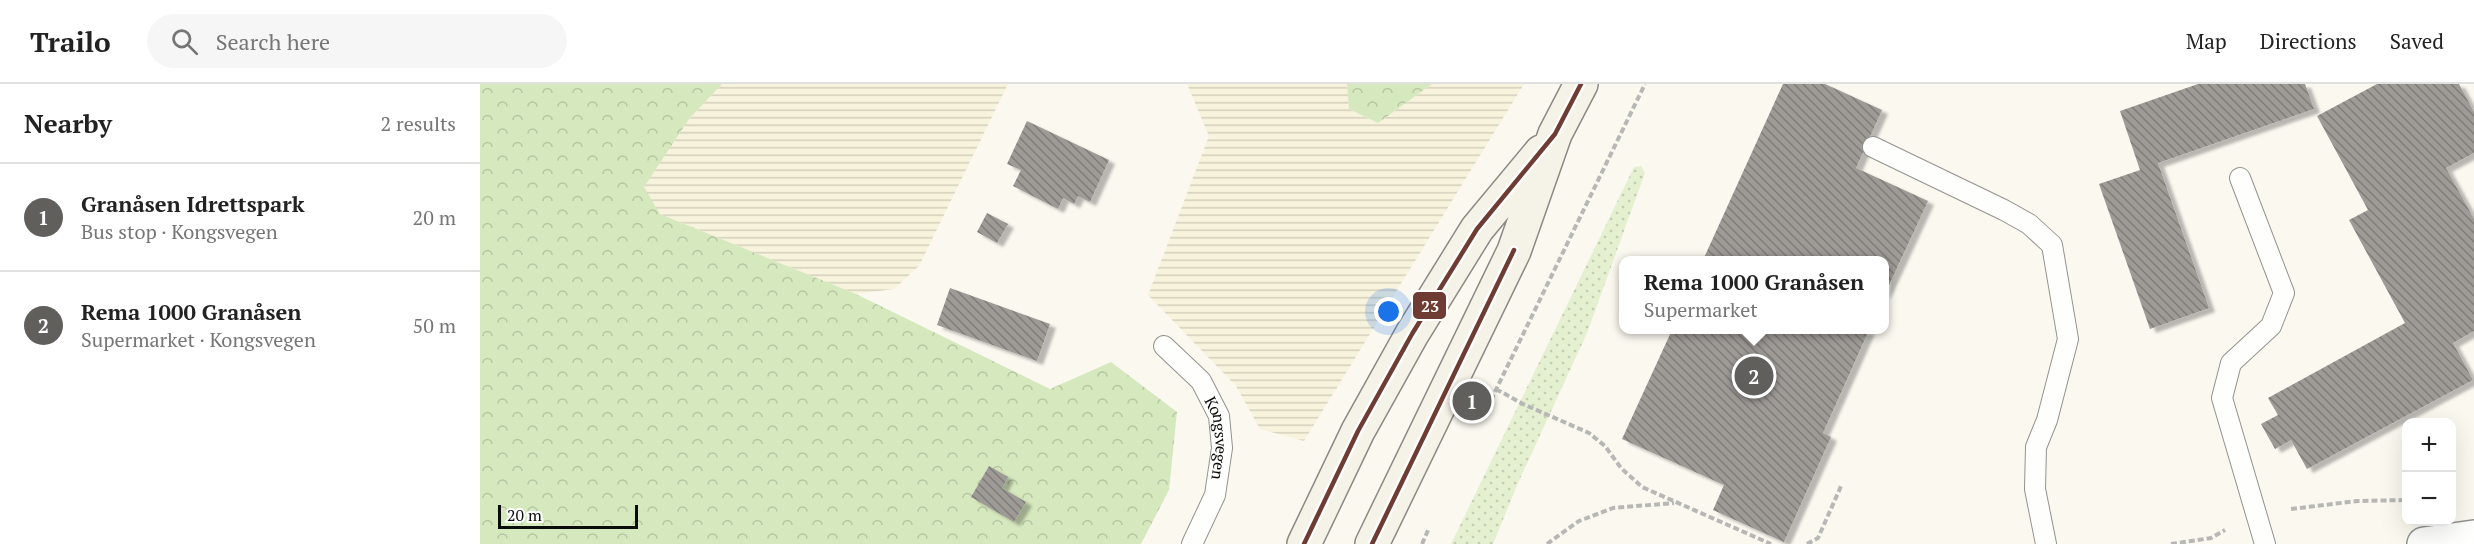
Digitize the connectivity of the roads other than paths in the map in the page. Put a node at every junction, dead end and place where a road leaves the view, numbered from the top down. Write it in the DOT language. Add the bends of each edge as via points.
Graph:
graph roads {
  1 [pos="1581,84"];
  2 [pos="1555,134"];
  3 [pos="1873,147"];
  4 [pos="2240,178"];
  5 [pos="1164,346"];
  6 [pos="2474,537"];
  7 [pos="1192,544"];
  8 [pos="1304,544"];
  9 [pos="1372,544"];
  10 [pos="2046,544"];
  11 [pos="2265,544"];
  12 [pos="2424,544"];
  1 -- 2 [label="main road"];
  2 -- 8 [label="main road" via="1477,229 1418,324 1358,431"];
  2 -- 9 [label="main road" via="1514,251"];
  3 -- 10 [label="lane" via="2004,210 2029,224 2052,245 2068,339 2048,420 2036,447 2035,489"];
  4 -- 11 [label="lane" via="2284,293 2271,326 2231,363 2222,398"];
  5 -- 7 [label="lane, Kongsvegen" via="1201,381 1219,416 1222,448 1215,495"];
  6 -- 12 [label="street"];
}
